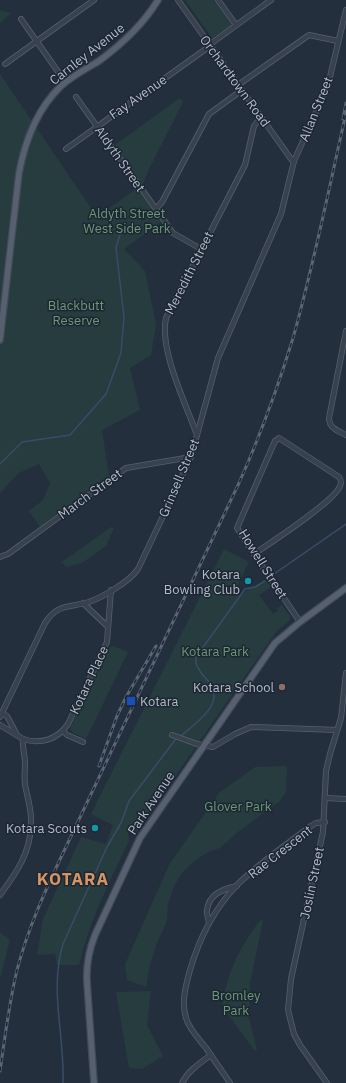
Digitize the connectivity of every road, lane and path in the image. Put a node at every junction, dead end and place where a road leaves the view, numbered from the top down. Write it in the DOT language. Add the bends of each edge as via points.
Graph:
graph roads {
  1 [pos="94,0"];
  2 [pos="158,0"];
  3 [pos="178,0"];
  4 [pos="218,0"];
  5 [pos="271,0"];
  6 [pos="346,10"];
  7 [pos="21,20"];
  8 [pos="236,25"];
  9 [pos="36,41"];
  10 [pos="338,41"];
  11 [pos="210,45"];
  12 [pos="4,64"];
  13 [pos="59,73"];
  14 [pos="238,85"];
  15 [pos="242,90"];
  16 [pos="76,97"];
  17 [pos="261,117"];
  18 [pos="97,126"];
  19 [pos="66,149"];
  20 [pos="294,161"];
  21 [pos="156,210"];
  22 [pos="201,249"];
  23 [pos="346,331"];
  24 [pos="0,340"];
  25 [pos="344,352"];
  26 [pos="346,435"];
  27 [pos="198,436"];
  28 [pos="191,457"];
  29 [pos="344,482"];
  30 [pos="254,554"];
  31 [pos="0,557"];
  32 [pos="346,588"];
  33 [pos="111,590"];
  34 [pos="83,603"];
  35 [pos="300,622"];
  36 [pos="108,627"];
  37 [pos="346,673"];
  38 [pos="1,715"];
  39 [pos="0,725"];
  40 [pos="337,730"];
  41 [pos="63,731"];
  42 [pos="17,735"];
  43 [pos="172,735"];
  44 [pos="24,739"];
  45 [pos="83,742"];
  46 [pos="204,746"];
  47 [pos="325,798"];
  48 [pos="346,799"];
  49 [pos="324,822"];
  50 [pos="237,886"];
  51 [pos="0,895"];
  52 [pos="209,923"];
  53 [pos="211,1055"];
  54 [pos="94,1083"];
  55 [pos="182,1083"];
  56 [pos="230,1083"];
  57 [pos="328,1083"];
  1 -- 9 [label="street"];
  2 -- 24 [label="main road, Carnley Avenue" via="123,43 61,86 43,108 32,129 19,173"];
  3 -- 11 [label="street, Orchardtown Road"];
  4 -- 8 [label="street"];
  5 -- 8 [label="street, Fay Avenue"];
  6 -- 10 [label="street, Allan Street"];
  7 -- 9 [label="street"];
  8 -- 11 [label="street, Fay Avenue"];
  9 -- 12 [label="street"];
  9 -- 13 [label="street"];
  10 -- 14 [label="street" via="309,36"];
  10 -- 20 [label="street, Allan Street" via="328,85"];
  11 -- 14 [label="street, Orchardtown Road"];
  11 -- 18 [label="street, Fay Avenue"];
  14 -- 15 [label="street, Orchardtown Road"];
  15 -- 17 [label="street, Orchardtown Road"];
  15 -- 21 [label="street" via="209,114"];
  16 -- 18 [label="street, Aldyth Street"];
  17 -- 20 [label="street, Orchardtown Road"];
  17 -- 22 [label="street, Meredith Street" via="254,126 245,165"];
  18 -- 19 [label="street, Fay Avenue"];
  18 -- 21 [label="street, Aldyth Street"];
  20 -- 27 [label="street, Grinsell Street" via="281,214 218,358"];
  21 -- 22 [label="street, Aldyth Street" via="174,235"];
  22 -- 27 [label="street, Meredith Street" via="166,318 164,328 172,368"];
  23 -- 25 [label="street"];
  25 -- 26 [label="street" via="329,422"];
  27 -- 28 [label="street, Grinsell Street"];
  28 -- 31 [label="street, March Street" via="126,468 8,554"];
  28 -- 33 [label="street, Grinsell Street" via="137,571"];
  29 -- 30 [label="street" via="323,506"];
  29 -- 30 [label="street, Howell Street" via="281,438 277,438 238,528"];
  30 -- 35 [label="street, Howell Street"];
  32 -- 35 [label="main road, Park Avenue"];
  33 -- 34 [label="street, Grinsell Street"];
  33 -- 36 [label="street, Kotara Place"];
  34 -- 36 [label="street"];
  34 -- 38 [label="street, Grinsell Street" via="62,607 48,618"];
  35 -- 46 [label="main road, Park Avenue" via="272,647"];
  36 -- 41 [label="street, Kotara Place" via="105,649"];
  37 -- 40 [label="street, Joslin Street" via="341,718"];
  38 -- 42 [label="street" via="7,716"];
  39 -- 42 [label="street"];
  40 -- 46 [label="street" via="251,727 214,747"];
  40 -- 47 [label="street, Joslin Street" via="327,767"];
  41 -- 44 [label="street" via="43,741"];
  41 -- 45 [label="street"];
  42 -- 44 [label="street"];
  43 -- 46 [label="street"];
  44 -- 51 [label="street" via="24,779 30,805 31,832 23,862"];
  46 -- 54 [label="main road, Park Avenue" via="134,847 92,943 87,974"];
  47 -- 48 [label="street"];
  47 -- 49 [label="street, Joslin Street"];
  49 -- 50 [label="street, Rae Crescent" via="311,826 265,860"];
  49 -- 57 [label="street, Joslin Street" via="288,1010 300,1045"];
  50 -- 52 [label="street, Rae Crescent"];
  50 -- 52 [label="street, Rae Crescent" via="223,889 212,896 207,910"];
  52 -- 53 [label="street, Rae Crescent" via="194,958 184,1000 186,1019"];
  53 -- 55 [label="street" via="194,1068"];
  53 -- 56 [label="street, Rae Crescent"];
}
